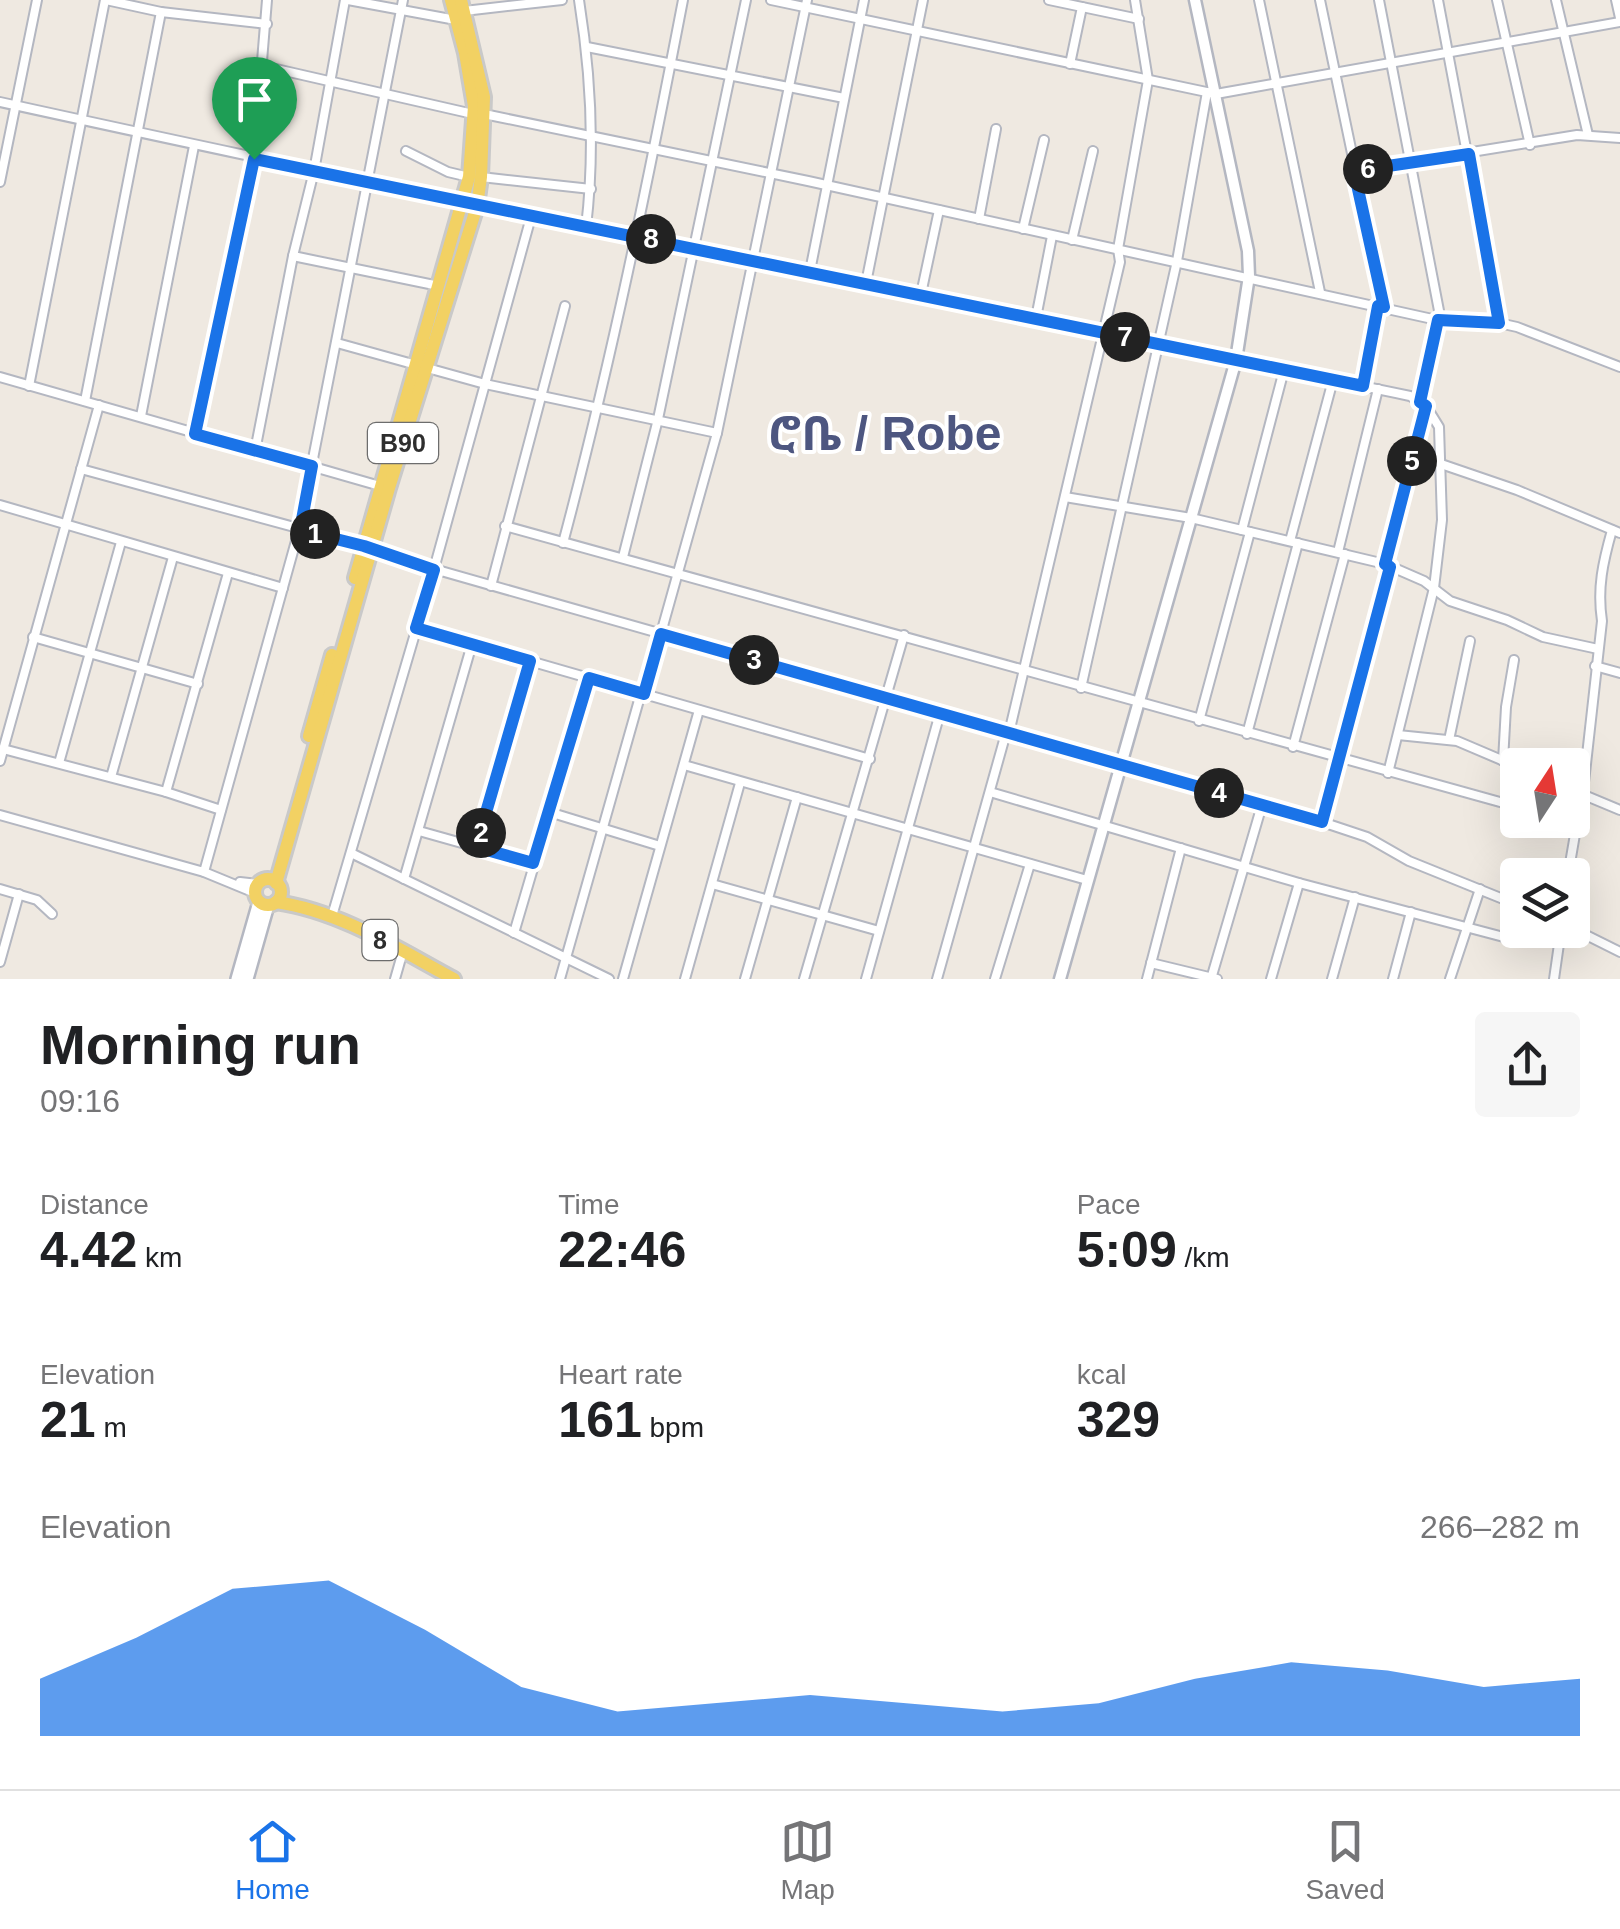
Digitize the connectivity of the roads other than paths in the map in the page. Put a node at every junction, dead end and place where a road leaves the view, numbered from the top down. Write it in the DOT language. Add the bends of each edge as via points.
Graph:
graph roads {
  1 [pos="37,0"];
  2 [pos="106,0"];
  3 [pos="268,0"];
  4 [pos="346,0"];
  5 [pos="402,0"];
  6 [pos="450,0"];
  7 [pos="562,0"];
  8 [pos="580,0"];
  9 [pos="683,0"];
  10 [pos="746,0"];
  11 [pos="771,0"];
  12 [pos="864,0"];
  13 [pos="923,0"];
  14 [pos="1048,0"];
  15 [pos="1135,0"];
  16 [pos="1196,0"];
  17 [pos="1259,0"];
  18 [pos="1320,0"];
  19 [pos="1379,0"];
  20 [pos="1438,0"];
  21 [pos="1497,0"];
  22 [pos="1556,0"];
  23 [pos="1616,0"];
  24 [pos="518,2"];
  25 [pos="806,4"];
  26 [pos="1082,7"];
  27 [pos="461,10"];
  28 [pos="401,11"];
  29 [pos="161,12"];
  30 [pos="860,18"];
  31 [pos="1139,19"];
  32 [pos="1620,20"];
  33 [pos="267,24"];
  34 [pos="916,30"];
  35 [pos="1563,32"];
  36 [pos="1507,43"];
  37 [pos="587,47"];
  38 [pos="1449,53"];
  39 [pos="1390,63"];
  40 [pos="671,64"];
  41 [pos="1070,64"];
  42 [pos="263,66"];
  43 [pos="1334,73"];
  44 [pos="730,76"];
  45 [pos="1148,80"];
  46 [pos="328,82"];
  47 [pos="1276,84"];
  48 [pos="788,87"];
  49 [pos="1211,93"];
  50 [pos="384,95"];
  51 [pos="844,98"];
  52 [pos="0,102"];
  53 [pos="15,106"];
  54 [pos="480,114"];
  55 [pos="80,122"];
  56 [pos="996,129"];
  57 [pos="136,134"];
  58 [pos="1588,135"];
  59 [pos="591,138"];
  60 [pos="1620,138"];
  61 [pos="1044,140"];
  62 [pos="1530,145"];
  63 [pos="194,146"];
  64 [pos="654,150"];
  65 [pos="1093,151"];
  66 [pos="406,152"];
  67 [pos="1469,154"];
  68 [pos="254,159"];
  69 [pos="712,162"];
  70 [pos="1412,163"];
  71 [pos="314,171"];
  72 [pos="1354,171"];
  73 [pos="770,173"];
  74 [pos="475,177"];
  75 [pos="0,182"];
  76 [pos="368,183"];
  77 [pos="826,185"];
  78 [pos="591,189"];
  79 [pos="882,198"];
  80 [pos="471,204"];
  81 [pos="939,210"];
  82 [pos="530,218"];
  83 [pos="979,220"];
  84 [pos="586,227"];
  85 [pos="1023,229"];
  86 [pos="638,236"];
  87 [pos="1052,236"];
  88 [pos="1072,240"];
  89 [pos="692,248"];
  90 [pos="1118,249"];
  91 [pos="293,256"];
  92 [pos="752,260"];
  93 [pos="1178,261"];
  94 [pos="352,267"];
  95 [pos="810,272"];
  96 [pos="1249,276"];
  97 [pos="866,283"];
  98 [pos="439,286"];
  99 [pos="1320,292"];
  100 [pos="921,294"];
  101 [pos="566,306"];
  102 [pos="1381,307"];
  103 [pos="1036,318"];
  104 [pos="1439,320"];
  105 [pos="1499,323"];
  106 [pos="1105,332"];
  107 [pos="337,343"];
  108 [pos="1160,344"];
  109 [pos="1236,360"];
  110 [pos="421,366"];
  111 [pos="1620,367"];
  112 [pos="1284,370"];
  113 [pos="0,377"];
  114 [pos="1333,380"];
  115 [pos="485,384"];
  116 [pos="29,386"];
  117 [pos="1363,386"];
  118 [pos="1378,389"];
  119 [pos="543,396"];
  120 [pos="85,402"];
  121 [pos="1423,404"];
  122 [pos="99,406"];
  123 [pos="599,408"];
  124 [pos="141,416"];
  125 [pos="658,419"];
  126 [pos="717,432"];
  127 [pos="195,434"];
  128 [pos="255,451"];
  129 [pos="1441,464"];
  130 [pos="312,466"];
  131 [pos="81,469"];
  132 [pos="380,486"];
  133 [pos="1066,497"];
  134 [pos="0,506"];
  135 [pos="1122,506"];
  136 [pos="1192,518"];
  137 [pos="66,524"];
  138 [pos="505,526"];
  139 [pos="300,530"];
  140 [pos="1246,531"];
  141 [pos="1616,532"];
  142 [pos="121,542"];
  143 [pos="1294,542"];
  144 [pos="562,543"];
  145 [pos="368,548"];
  146 [pos="1341,553"];
  147 [pos="173,557"];
  148 [pos="623,557"];
  149 [pos="1388,565"];
  150 [pos="434,570"];
  151 [pos="678,572"];
  152 [pos="228,573"];
  153 [pos="491,586"];
  154 [pos="283,588"];
  155 [pos="1434,588"];
  156 [pos="416,628"];
  157 [pos="661,634"];
  158 [pos="904,635"];
  159 [pos="33,637"];
  160 [pos="1470,642"];
  161 [pos="472,644"];
  162 [pos="1598,649"];
  163 [pos="90,652"];
  164 [pos="1514,660"];
  165 [pos="530,661"];
  166 [pos="1595,666"];
  167 [pos="142,668"];
  168 [pos="1024,668"];
  169 [pos="1620,673"];
  170 [pos="589,678"];
  171 [pos="198,684"];
  172 [pos="1081,688"];
  173 [pos="643,693"];
  174 [pos="886,698"];
  175 [pos="1139,704"];
  176 [pos="700,710"];
  177 [pos="940,713"];
  178 [pos="1199,721"];
  179 [pos="1008,733"];
  180 [pos="1247,734"];
  181 [pos="1398,735"];
  182 [pos="1449,740"];
  183 [pos="1293,747"];
  184 [pos="1504,748"];
  185 [pos="1583,748"];
  186 [pos="4,749"];
  187 [pos="870,758"];
  188 [pos="1500,759"];
  189 [pos="1339,760"];
  190 [pos="0,762"];
  191 [pos="59,763"];
  192 [pos="684,765"];
  193 [pos="1122,766"];
  194 [pos="1388,773"];
  195 [pos="111,777"];
  196 [pos="740,782"];
  197 [pos="166,792"];
  198 [pos="990,792"];
  199 [pos="797,797"];
  200 [pos="1590,797"];
  201 [pos="1500,802"];
  202 [pos="1262,805"];
  203 [pos="221,810"];
  204 [pos="1620,810"];
  205 [pos="549,812"];
  206 [pos="854,814"];
  207 [pos="0,815"];
  208 [pos="1322,822"];
  209 [pos="1104,826"];
  210 [pos="605,828"];
  211 [pos="909,829"];
  212 [pos="419,832"];
  213 [pos="660,846"];
  214 [pos="476,847"];
  215 [pos="973,848"];
  216 [pos="1181,848"];
  217 [pos="351,853"];
  218 [pos="533,863"];
  219 [pos="1030,864"];
  220 [pos="1245,866"];
  221 [pos="204,872"];
  222 [pos="404,879"];
  223 [pos="1087,880"];
  224 [pos="1299,882"];
  225 [pos="712,884"];
  226 [pos="0,889"];
  227 [pos="1480,889"];
  228 [pos="268,892"];
  229 [pos="19,894"];
  230 [pos="1355,897"];
  231 [pos="1500,897"];
  232 [pos="768,899"];
  233 [pos="1411,912"];
  234 [pos="52,914"];
  235 [pos="824,915"];
  236 [pos="332,916"];
  237 [pos="1466,928"];
  238 [pos="879,931"];
  239 [pos="514,933"];
  240 [pos="1500,936"];
  241 [pos="1590,937"];
  242 [pos="1558,948"];
  243 [pos="403,952"];
  244 [pos="1620,952"];
  245 [pos="566,958"];
  246 [pos="0,962"];
  247 [pos="1151,963"];
  248 [pos="869,978"];
  249 [pos="237,979"];
  250 [pos="247,979"];
  251 [pos="395,979"];
  252 [pos="454,979"];
  253 [pos="560,979"];
  254 [pos="609,979"];
  255 [pos="623,979"];
  256 [pos="686,979"];
  257 [pos="745,979"];
  258 [pos="804,979"];
  259 [pos="937,979"];
  260 [pos="995,979"];
  261 [pos="1060,979"];
  262 [pos="1146,979"];
  263 [pos="1213,979"];
  264 [pos="1271,979"];
  265 [pos="1332,979"];
  266 [pos="1392,979"];
  267 [pos="1450,979"];
  268 [pos="1554,979"];
  1 -- 53 [label="street"];
  2 -- 29 [label="street"];
  2 -- 55 [label="street"];
  3 -- 33 [label="street"];
  4 -- 28 [label="street"];
  4 -- 46 [label="street"];
  5 -- 28 [label="street"];
  6 -- 27 [label="main road, B90"];
  7 -- 24 [label="street"];
  8 -- 37 [label="street"];
  9 -- 40 [label="street"];
  10 -- 44 [label="street"];
  11 -- 25 [label="street"];
  12 -- 30 [label="street"];
  13 -- 34 [label="street"];
  14 -- 26 [label="street"];
  15 -- 31 [label="street"];
  16 -- 49 [label="street"];
  17 -- 47 [label="street"];
  18 -- 43 [label="street"];
  19 -- 39 [label="street"];
  20 -- 38 [label="street"];
  21 -- 36 [label="street"];
  22 -- 35 [label="street"];
  23 -- 32 [label="street"];
  24 -- 27 [label="street"];
  25 -- 30 [label="street"];
  25 -- 48 [label="street"];
  26 -- 31 [label="street"];
  26 -- 41 [label="street"];
  27 -- 28 [label="street"];
  27 -- 54 [label="main road, B90"];
  28 -- 50 [label="street"];
  29 -- 33 [label="street"];
  29 -- 57 [label="street"];
  30 -- 34 [label="street"];
  30 -- 51 [label="street"];
  31 -- 45 [label="street"];
  32 -- 35 [label="street"];
  33 -- 42 [label="street"];
  34 -- 41 [label="street"];
  34 -- 79 [label="street"];
  35 -- 36 [label="street"];
  35 -- 58 [label="street"];
  36 -- 38 [label="street"];
  36 -- 62 [label="street"];
  37 -- 40 [label="street"];
  37 -- 59 [label="street"];
  38 -- 39 [label="street"];
  38 -- 67 [label="street"];
  39 -- 43 [label="street"];
  39 -- 70 [label="street"];
  40 -- 44 [label="street"];
  40 -- 64 [label="street"];
  41 -- 45 [label="street"];
  42 -- 46 [label="street"];
  42 -- 68 [label="street"];
  43 -- 47 [label="street"];
  43 -- 72 [label="street"];
  44 -- 48 [label="street"];
  44 -- 69 [label="street"];
  45 -- 49 [label="street"];
  45 -- 90 [label="street"];
  46 -- 50 [label="street"];
  46 -- 71 [label="street"];
  47 -- 49 [label="street"];
  47 -- 99 [label="street"];
  48 -- 51 [label="street"];
  48 -- 73 [label="street"];
  49 -- 93 [label="street"];
  49 -- 96 [label="street"];
  50 -- 54 [label="street"];
  50 -- 76 [label="street"];
  51 -- 77 [label="street"];
  52 -- 53 [label="street"];
  53 -- 55 [label="street"];
  53 -- 75 [label="street"];
  54 -- 59 [label="street"];
  54 -- 74 [label="main road, B90"];
  55 -- 57 [label="street"];
  55 -- 116 [label="street"];
  56 -- 83 [label="street"];
  57 -- 63 [label="street"];
  57 -- 120 [label="street"];
  58 -- 60 [label="street"];
  58 -- 62 [label="street"];
  59 -- 64 [label="street"];
  59 -- 78 [label="street"];
  61 -- 85 [label="street"];
  62 -- 67 [label="street"];
  63 -- 68 [label="street"];
  63 -- 124 [label="street"];
  64 -- 69 [label="street"];
  64 -- 86 [label="street"];
  65 -- 88 [label="street"];
  66 -- 74 [label="street"];
  67 -- 70 [label="street"];
  67 -- 105 [label="street"];
  68 -- 71 [label="street"];
  68 -- 127 [label="street"];
  69 -- 73 [label="street"];
  69 -- 89 [label="street"];
  70 -- 72 [label="street"];
  70 -- 104 [label="street"];
  71 -- 76 [label="street"];
  71 -- 91 [label="street"];
  72 -- 102 [label="street"];
  73 -- 77 [label="street"];
  73 -- 92 [label="street"];
  74 -- 78 [label="street"];
  74 -- 80 [label="main road, B90"];
  76 -- 80 [label="street"];
  76 -- 94 [label="street"];
  77 -- 79 [label="street"];
  77 -- 95 [label="street"];
  78 -- 84 [label="street"];
  79 -- 81 [label="street"];
  79 -- 97 [label="street"];
  80 -- 82 [label="street"];
  80 -- 98 [label="main road, B90"];
  80 -- 110 [label="main road, B90"];
  81 -- 83 [label="street"];
  81 -- 100 [label="street"];
  82 -- 84 [label="street"];
  82 -- 115 [label="street"];
  83 -- 85 [label="street"];
  84 -- 86 [label="street"];
  85 -- 87 [label="street"];
  86 -- 89 [label="street"];
  86 -- 123 [label="street"];
  87 -- 88 [label="street"];
  87 -- 103 [label="street"];
  88 -- 90 [label="street"];
  89 -- 92 [label="street"];
  89 -- 125 [label="street"];
  90 -- 93 [label="street"];
  90 -- 106 [label="street"];
  91 -- 94 [label="street"];
  91 -- 128 [label="street"];
  92 -- 95 [label="street"];
  92 -- 126 [label="street"];
  93 -- 96 [label="street"];
  93 -- 108 [label="street"];
  94 -- 98 [label="street"];
  94 -- 107 [label="street"];
  95 -- 97 [label="street"];
  96 -- 99 [label="street"];
  96 -- 109 [label="street"];
  97 -- 100 [label="street"];
  98 -- 110 [label="main road, B90"];
  99 -- 102 [label="street"];
  100 -- 103 [label="street"];
  101 -- 119 [label="street"];
  102 -- 104 [label="street"];
  102 -- 117 [label="street"];
  103 -- 106 [label="street"];
  104 -- 105 [label="street"];
  104 -- 121 [label="street"];
  105 -- 111 [label="street"];
  106 -- 108 [label="street"];
  106 -- 133 [label="street"];
  107 -- 110 [label="street"];
  107 -- 130 [label="street"];
  108 -- 109 [label="street"];
  108 -- 135 [label="street"];
  109 -- 112 [label="street"];
  109 -- 136 [label="street"];
  110 -- 115 [label="street"];
  110 -- 132 [label="main road, B90"];
  110 -- 145 [label="main road, B90"];
  112 -- 114 [label="street"];
  112 -- 140 [label="street"];
  113 -- 116 [label="street"];
  114 -- 117 [label="street"];
  114 -- 143 [label="street"];
  115 -- 119 [label="street"];
  115 -- 150 [label="street"];
  116 -- 120 [label="street"];
  117 -- 118 [label="street"];
  118 -- 121 [label="street"];
  118 -- 146 [label="street"];
  119 -- 123 [label="street"];
  119 -- 138 [label="street"];
  120 -- 122 [label="street"];
  121 -- 129 [label="street" via="1439,427"];
  121 -- 149 [label="street"];
  122 -- 124 [label="street"];
  122 -- 131 [label="street"];
  123 -- 125 [label="street"];
  123 -- 144 [label="street"];
  124 -- 127 [label="street"];
  125 -- 126 [label="street"];
  125 -- 148 [label="street"];
  126 -- 151 [label="street"];
  127 -- 128 [label="street"];
  128 -- 130 [label="street"];
  129 -- 141 [label="street"];
  129 -- 155 [label="street"];
  130 -- 132 [label="street"];
  130 -- 139 [label="street"];
  131 -- 137 [label="street"];
  131 -- 139 [label="street"];
  132 -- 145 [label="main road, B90"];
  133 -- 135 [label="street"];
  133 -- 168 [label="street"];
  134 -- 137 [label="street"];
  135 -- 136 [label="street"];
  135 -- 172 [label="street"];
  136 -- 140 [label="street"];
  136 -- 175 [label="street"];
  137 -- 142 [label="street"];
  137 -- 159 [label="street"];
  138 -- 144 [label="street"];
  138 -- 153 [label="street"];
  139 -- 145 [label="street"];
  139 -- 154 [label="street"];
  140 -- 143 [label="street"];
  140 -- 178 [label="street"];
  141 -- 162 [label="street" via="1600,571"];
  142 -- 147 [label="street"];
  142 -- 163 [label="street"];
  143 -- 146 [label="street"];
  143 -- 180 [label="street"];
  144 -- 148 [label="street"];
  145 -- 150 [label="street"];
  145 -- 228 [label="main road, B90"];
  146 -- 149 [label="street"];
  146 -- 183 [label="street"];
  147 -- 152 [label="street"];
  147 -- 167 [label="street"];
  148 -- 151 [label="street"];
  149 -- 155 [label="street"];
  149 -- 189 [label="street"];
  150 -- 153 [label="street"];
  150 -- 156 [label="street"];
  151 -- 157 [label="street"];
  151 -- 158 [label="street"];
  152 -- 154 [label="street"];
  152 -- 171 [label="street"];
  153 -- 157 [label="street"];
  154 -- 203 [label="street"];
  155 -- 162 [label="street" via="1450,601 1543,637"];
  155 -- 181 [label="street"];
  156 -- 161 [label="street"];
  156 -- 217 [label="street"];
  157 -- 173 [label="street"];
  157 -- 174 [label="street"];
  158 -- 168 [label="street"];
  158 -- 174 [label="street"];
  159 -- 163 [label="street"];
  159 -- 186 [label="street"];
  160 -- 182 [label="street"];
  161 -- 165 [label="street"];
  161 -- 212 [label="street"];
  162 -- 166 [label="street"];
  163 -- 167 [label="street"];
  163 -- 191 [label="street"];
  164 -- 184 [label="street"];
  165 -- 170 [label="street"];
  165 -- 214 [label="street"];
  166 -- 169 [label="street"];
  166 -- 185 [label="street"];
  167 -- 171 [label="street"];
  167 -- 195 [label="street"];
  168 -- 172 [label="street"];
  168 -- 179 [label="street"];
  170 -- 173 [label="street"];
  170 -- 205 [label="street"];
  171 -- 197 [label="street"];
  172 -- 175 [label="street"];
  173 -- 176 [label="street"];
  173 -- 210 [label="street"];
  174 -- 177 [label="street"];
  174 -- 187 [label="street"];
  175 -- 178 [label="street"];
  175 -- 193 [label="street"];
  176 -- 187 [label="street"];
  176 -- 192 [label="street"];
  177 -- 179 [label="street"];
  177 -- 211 [label="street"];
  178 -- 180 [label="street"];
  179 -- 193 [label="street"];
  179 -- 198 [label="street"];
  180 -- 183 [label="street"];
  181 -- 182 [label="street"];
  181 -- 194 [label="street"];
  182 -- 188 [label="street"];
  183 -- 189 [label="street"];
  186 -- 190 [label="street"];
  186 -- 191 [label="street"];
  187 -- 206 [label="street"];
  189 -- 194 [label="street"];
  189 -- 208 [label="street"];
  191 -- 195 [label="street"];
  192 -- 196 [label="street"];
  192 -- 213 [label="street"];
  193 -- 202 [label="street"];
  193 -- 209 [label="street"];
  194 -- 201 [label="street"];
  195 -- 197 [label="street"];
  196 -- 199 [label="street"];
  196 -- 225 [label="street"];
  197 -- 203 [label="street"];
  198 -- 209 [label="street"];
  198 -- 215 [label="street"];
  199 -- 206 [label="street"];
  199 -- 232 [label="street"];
  200 -- 204 [label="street"];
  202 -- 208 [label="street"];
  202 -- 220 [label="street"];
  203 -- 221 [label="street"];
  205 -- 210 [label="street"];
  205 -- 218 [label="street"];
  206 -- 211 [label="street"];
  206 -- 235 [label="street"];
  207 -- 221 [label="street"];
  208 -- 227 [label="street"];
  209 -- 216 [label="street"];
  209 -- 223 [label="street"];
  210 -- 213 [label="street"];
  210 -- 245 [label="street"];
  211 -- 215 [label="street"];
  211 -- 238 [label="street"];
  212 -- 214 [label="street"];
  212 -- 222 [label="street"];
  213 -- 255 [label="street"];
  214 -- 218 [label="street"];
  215 -- 219 [label="street"];
  215 -- 259 [label="street"];
  216 -- 220 [label="street"];
  216 -- 247 [label="street"];
  217 -- 222 [label="street"];
  217 -- 236 [label="street"];
  218 -- 239 [label="street"];
  219 -- 223 [label="street"];
  219 -- 260 [label="street"];
  220 -- 224 [label="street"];
  220 -- 263 [label="street"];
  221 -- 228 [label="street"];
  222 -- 239 [label="street"];
  223 -- 261 [label="street"];
  224 -- 230 [label="street"];
  224 -- 264 [label="street"];
  225 -- 232 [label="street"];
  225 -- 256 [label="street"];
  226 -- 229 [label="street"];
  227 -- 231 [label="street"];
  227 -- 237 [label="street"];
  228 -- 236 [label="main road, 8"];
  228 -- 249 [label="main road"];
  228 -- 250 [label="main road"];
  229 -- 234 [label="street"];
  229 -- 246 [label="street"];
  230 -- 233 [label="street"];
  230 -- 265 [label="street"];
  232 -- 235 [label="street"];
  232 -- 257 [label="street"];
  233 -- 237 [label="street"];
  233 -- 266 [label="street"];
  235 -- 238 [label="street"];
  235 -- 258 [label="street"];
  236 -- 243 [label="main road, 8"];
  237 -- 240 [label="street"];
  237 -- 267 [label="street"];
  238 -- 248 [label="street"];
  239 -- 245 [label="street"];
  241 -- 244 [label="street"];
  242 -- 268 [label="street"];
  243 -- 251 [label="street"];
  243 -- 252 [label="main road, 8"];
  245 -- 253 [label="street"];
  245 -- 254 [label="street"];
  247 -- 262 [label="street"];
  247 -- 263 [label="street"];
}
